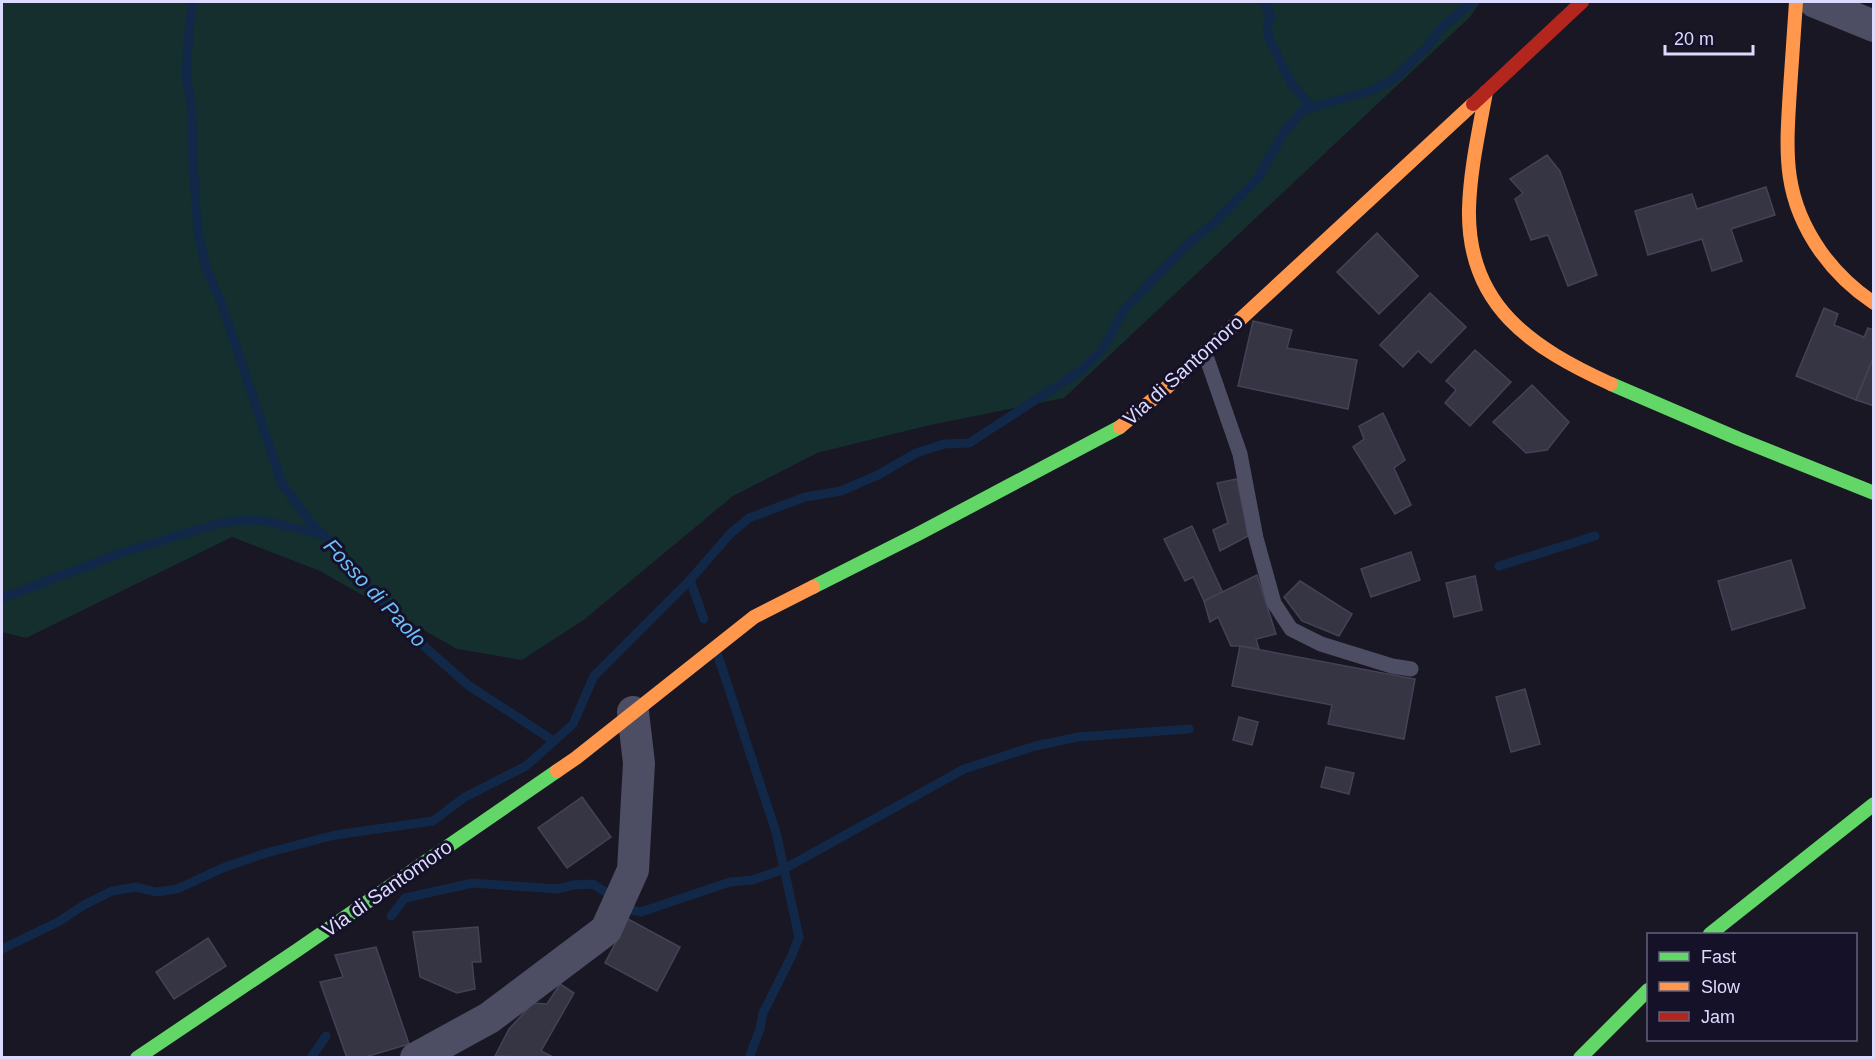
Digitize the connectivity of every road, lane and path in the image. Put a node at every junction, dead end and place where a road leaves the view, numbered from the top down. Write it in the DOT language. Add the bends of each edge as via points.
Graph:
graph roads {
  1 [pos="1582,2"];
  2 [pos="1796,2"];
  3 [pos="1815,2"];
  4 [pos="1874,26"];
  5 [pos="1486,92"];
  6 [pos="1874,303"];
  7 [pos="1205,352"];
  8 [pos="1874,493"];
  9 [pos="1412,669"];
  10 [pos="633,712"];
  11 [pos="1874,804"];
  12 [pos="1711,933"];
  13 [pos="1647,991"];
  14 [pos="137,1058"];
  15 [pos="416,1058"];
  16 [pos="1580,1058"];
  1 -- 5 [label="street, Via di Santomoro"];
  2 -- 6 [label="street" via="1787,140 1788,175 1795,204 1827,262 1847,284"];
  3 -- 4 [label="street"];
  5 -- 7 [label="street, Via di Santomoro"];
  5 -- 8 [label="street" via="1472,177 1471,230 1482,279 1513,323 1536,343 1596,378"];
  7 -- 9 [label="lane" via="1240,454 1256,538 1274,603 1291,629 1321,644"];
  7 -- 10 [label="street, Via di Santomoro" via="1122,426 754,617"];
  10 -- 14 [label="street, Via di Santomoro" via="576,758"];
  10 -- 15 [label="street" via="639,763 633,870 606,930 489,1018"];
  11 -- 12 [label="street"];
  13 -- 16 [label="street"];
}
